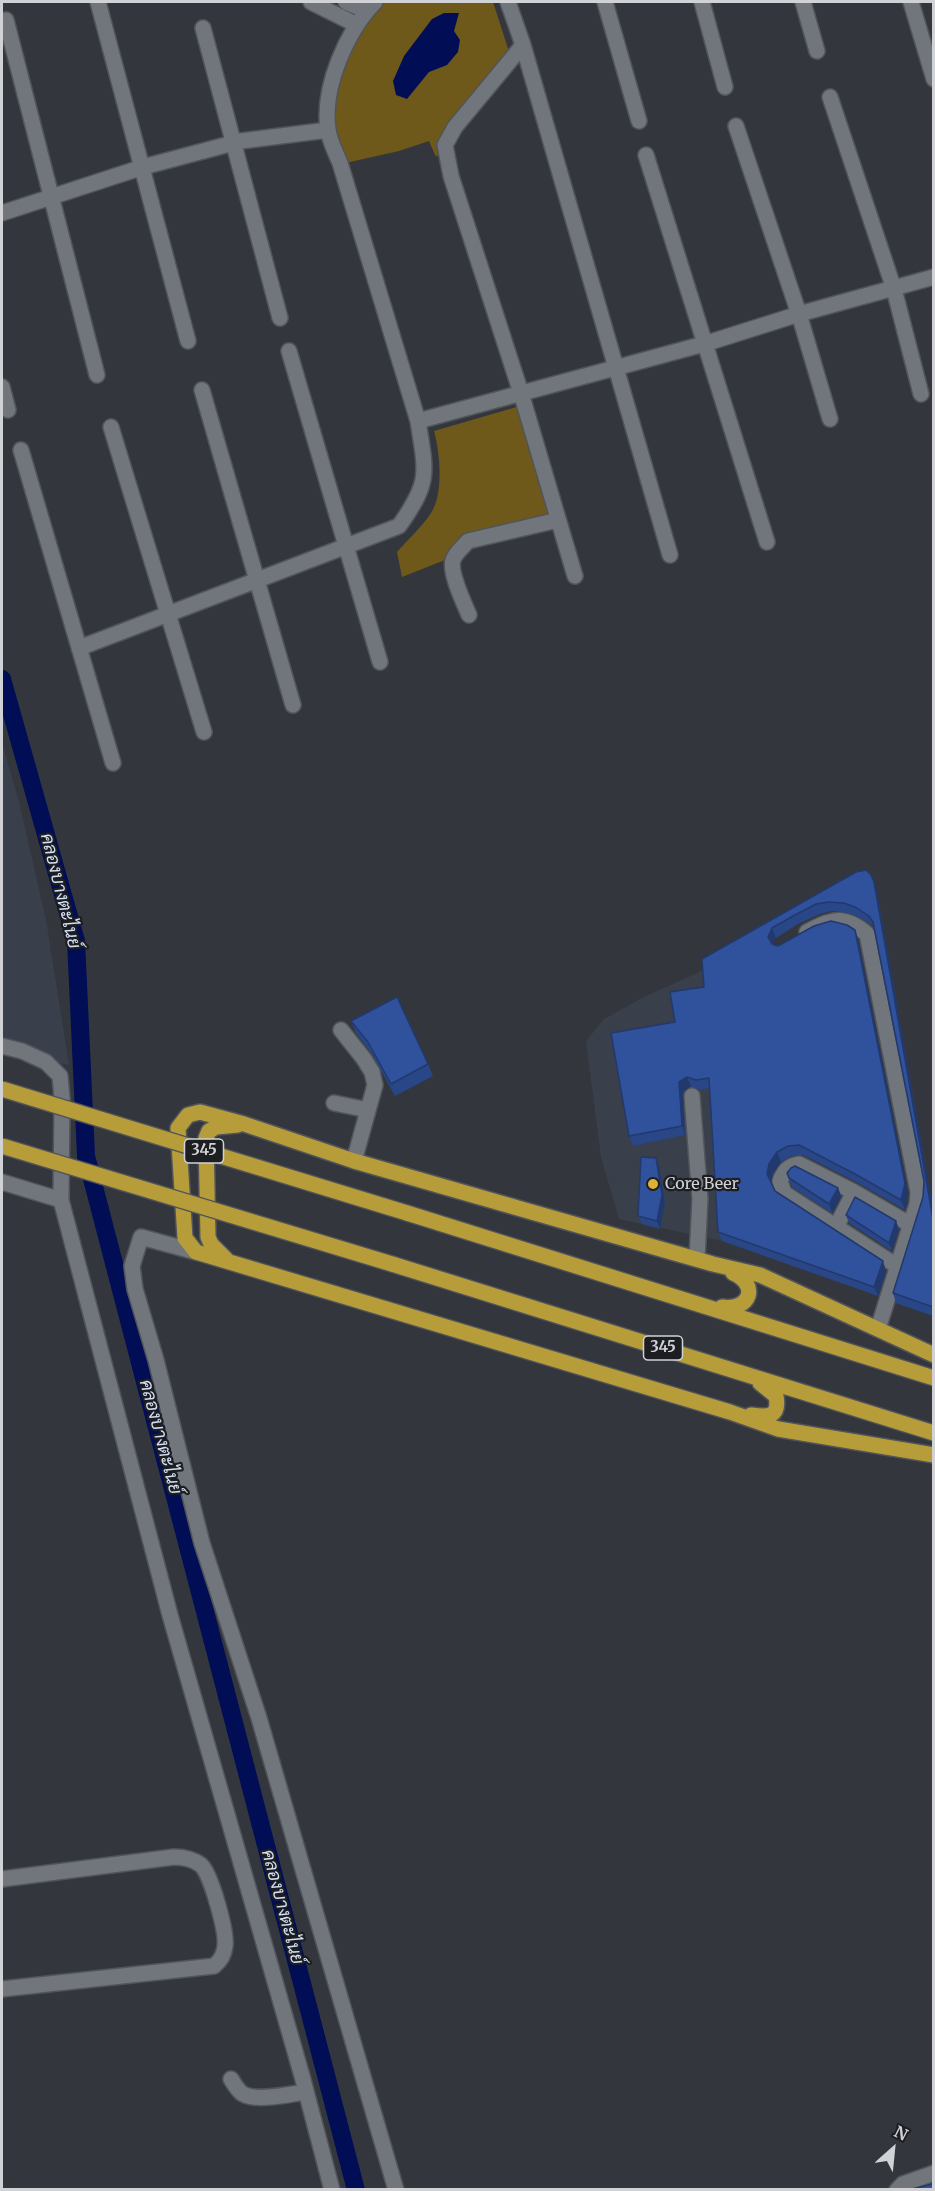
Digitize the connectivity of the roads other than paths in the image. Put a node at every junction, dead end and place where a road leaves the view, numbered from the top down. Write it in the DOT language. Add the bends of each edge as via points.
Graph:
graph roads {
  1 [pos="98,2"];
  2 [pos="311,2"];
  3 [pos="346,2"];
  4 [pos="508,2"];
  5 [pos="605,2"];
  6 [pos="702,2"];
  7 [pos="803,2"];
  8 [pos="911,2"];
  9 [pos="371,6"];
  10 [pos="6,20"];
  11 [pos="357,25"];
  12 [pos="202,28"];
  13 [pos="523,45"];
  14 [pos="817,51"];
  15 [pos="933,79"];
  16 [pos="725,87"];
  17 [pos="830,97"];
  18 [pos="639,121"];
  19 [pos="736,126"];
  20 [pos="327,130"];
  21 [pos="234,143"];
  22 [pos="646,155"];
  23 [pos="143,167"];
  24 [pos="53,197"];
  25 [pos="2,213"];
  26 [pos="933,277"];
  27 [pos="894,289"];
  28 [pos="799,314"];
  29 [pos="280,318"];
  30 [pos="188,341"];
  31 [pos="704,344"];
  32 [pos="289,351"];
  33 [pos="616,367"];
  34 [pos="97,375"];
  35 [pos="2,387"];
  36 [pos="202,390"];
  37 [pos="521,393"];
  38 [pos="921,394"];
  39 [pos="8,410"];
  40 [pos="830,419"];
  41 [pos="418,421"];
  42 [pos="111,426"];
  43 [pos="21,450"];
  44 [pos="558,520"];
  45 [pos="767,542"];
  46 [pos="346,546"];
  47 [pos="670,555"];
  48 [pos="575,576"];
  49 [pos="256,580"];
  50 [pos="167,614"];
  51 [pos="468,615"];
  52 [pos="79,648"];
  53 [pos="380,662"];
  54 [pos="293,705"];
  55 [pos="204,732"];
  56 [pos="113,762"];
  57 [pos="791,941"];
  58 [pos="341,1030"];
  59 [pos="2,1046"];
  60 [pos="2,1089"];
  61 [pos="692,1096"];
  62 [pos="334,1103"];
  63 [pos="368,1110"];
  64 [pos="244,1124"];
  65 [pos="2,1146"];
  66 [pos="354,1161"];
  67 [pos="2,1182"];
  68 [pos="854,1192"];
  69 [pos="61,1200"];
  70 [pos="911,1225"];
  71 [pos="836,1227"];
  72 [pos="196,1252"];
  73 [pos="697,1259"];
  74 [pos="228,1261"];
  75 [pos="713,1264"];
  76 [pos="897,1266"];
  77 [pos="705,1306"];
  78 [pos="878,1329"];
  79 [pos="933,1355"];
  80 [pos="741,1373"];
  81 [pos="933,1378"];
  82 [pos="730,1412"];
  83 [pos="933,1433"];
  84 [pos="933,1455"];
  85 [pos="2,1879"];
  86 [pos="2,1989"];
  87 [pos="231,2079"];
  88 [pos="306,2092"];
  89 [pos="930,2174"];
  90 [pos="332,2190"];
  91 [pos="396,2190"];
  92 [pos="897,2190"];
  1 -- 23 [label="street"];
  2 -- 11 [label="street"];
  3 -- 9 [label="street"];
  4 -- 13 [label="street"];
  5 -- 18 [label="street"];
  6 -- 16 [label="street"];
  7 -- 14 [label="street"];
  8 -- 15 [label="street"];
  9 -- 11 [label="street"];
  10 -- 24 [label="street"];
  11 -- 20 [label="street" via="336,67"];
  12 -- 21 [label="street"];
  13 -- 33 [label="street"];
  13 -- 37 [label="street" via="455,127 445,145 451,176"];
  17 -- 27 [label="street"];
  19 -- 28 [label="street"];
  20 -- 21 [label="street"];
  20 -- 41 [label="street"];
  21 -- 23 [label="street"];
  21 -- 29 [label="street"];
  22 -- 31 [label="street"];
  23 -- 24 [label="street"];
  23 -- 30 [label="street"];
  24 -- 25 [label="street"];
  24 -- 34 [label="street"];
  26 -- 27 [label="street"];
  27 -- 28 [label="street"];
  27 -- 38 [label="street"];
  28 -- 31 [label="street"];
  28 -- 40 [label="street"];
  31 -- 33 [label="street"];
  31 -- 45 [label="street"];
  32 -- 46 [label="street"];
  33 -- 37 [label="street"];
  33 -- 47 [label="street"];
  35 -- 39 [label="street"];
  36 -- 49 [label="street"];
  37 -- 41 [label="street"];
  37 -- 44 [label="street"];
  41 -- 46 [label="street" via="425,465 424,481 414,505 399,526"];
  42 -- 50 [label="street"];
  43 -- 52 [label="street"];
  44 -- 48 [label="street"];
  44 -- 51 [label="street" via="468,541 459,550 452,568"];
  46 -- 49 [label="street"];
  46 -- 53 [label="street"];
  49 -- 50 [label="street"];
  49 -- 54 [label="street"];
  50 -- 52 [label="street"];
  50 -- 55 [label="street"];
  52 -- 56 [label="street"];
  57 -- 70 [label="street" via="828,921 856,924 867,934 918,1192"];
  58 -- 63 [label="street" via="372,1072 375,1085"];
  59 -- 69 [label="street" via="46,1062 60,1076"];
  60 -- 77 [label="main road, 345, bridge"];
  61 -- 73 [label="street" via="700,1199"];
  62 -- 63 [label="street"];
  63 -- 66 [label="street"];
  64 -- 66 [label="main road"];
  64 -- 72 [label="main road" via="200,1112 188,1116 178,1128 185,1238"];
  64 -- 74 [label="main road" via="216,1127 206,1138 208,1237"];
  65 -- 80 [label="main road, 345, bridge"];
  66 -- 73 [label="main road"];
  67 -- 69 [label="street"];
  68 -- 70 [label="street"];
  68 -- 71 [label="street"];
  68 -- 71 [label="street" via="799,1164 782,1175 784,1193"];
  69 -- 88 [label="street" via="170,1615"];
  70 -- 76 [label="street"];
  71 -- 76 [label="street"];
  72 -- 74 [label="main road"];
  72 -- 91 [label="street" via="141,1237 132,1266 135,1289 202,1543 259,1718"];
  73 -- 75 [label="main road"];
  74 -- 82 [label="main road"];
  75 -- 77 [label="main road" via="743,1277 748,1293 745,1301 734,1309"];
  75 -- 78 [label="main road" via="760,1275"];
  76 -- 78 [label="street"];
  77 -- 81 [label="main road, 345"];
  78 -- 79 [label="main road"];
  80 -- 82 [label="main road" via="770,1389 778,1404 767,1417"];
  80 -- 83 [label="main road, 345"];
  82 -- 84 [label="main road" via="778,1429"];
  85 -- 86 [label="street" via="186,1857 201,1865 212,1882 225,1943 222,1958 214,1966"];
  87 -- 88 [label="street" via="242,2094 250,2097"];
  88 -- 90 [label="street"];
  89 -- 92 [label="street"];
}
